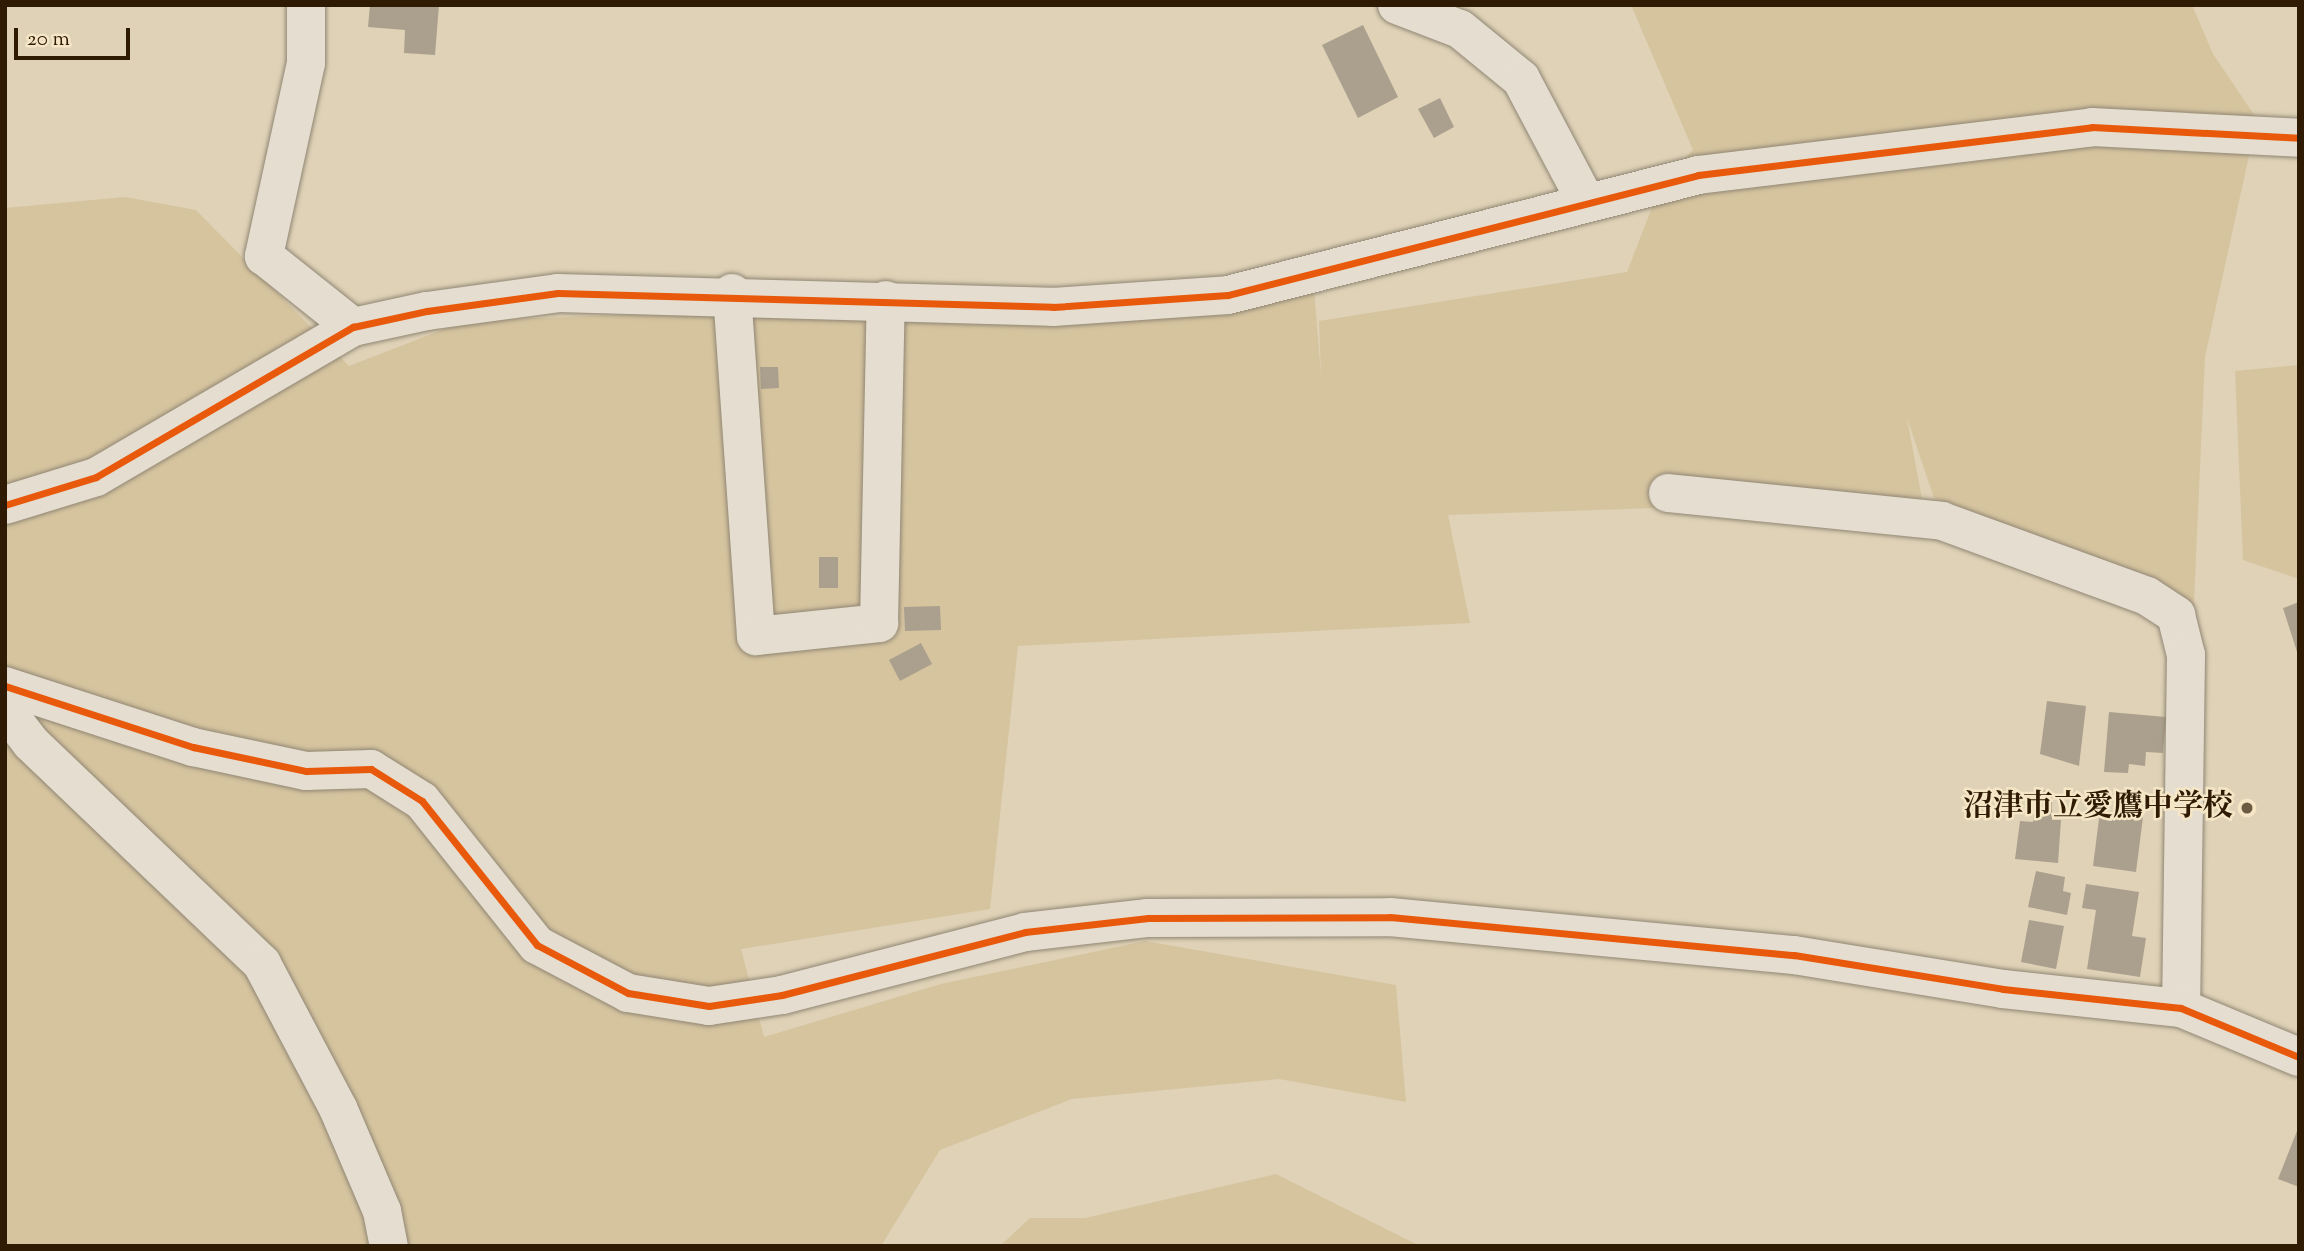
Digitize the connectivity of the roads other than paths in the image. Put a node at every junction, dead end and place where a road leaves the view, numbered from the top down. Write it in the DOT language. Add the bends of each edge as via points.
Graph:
graph roads {
  1 [pos="306,5"];
  2 [pos="1397,5"];
  3 [pos="2299,138"];
  4 [pos="1586,202"];
  5 [pos="732,293"];
  6 [pos="886,300"];
  7 [pos="353,327"];
  8 [pos="1668,493"];
  9 [pos="5,505"];
  10 [pos="5,686"];
  11 [pos="5,709"];
  12 [pos="2181,1008"];
  13 [pos="2299,1056"];
  14 [pos="389,1246"];
  1 -- 7 [label="street" via="306,63 264,256"];
  2 -- 4 [label="street" via="1460,29 1521,79"];
  3 -- 4 [label="street" via="2092,127 1698,174"];
  4 -- 6 [label="street" via="1228,295 1053,307"];
  5 -- 6 [label="street"];
  5 -- 6 [label="street" via="756,636 879,623"];
  5 -- 7 [label="street" via="558,293"];
  7 -- 9 [label="street" via="96,477"];
  8 -- 12 [label="street" via="1942,521 2147,596 2176,615 2186,655"];
  10 -- 12 [label="street" via="193,747 306,771 370,769 422,801 537,945 628,993 709,1006 782,995 1025,932 1149,918 1390,917 1794,955 2003,989"];
  11 -- 14 [label="street" via="31,743 262,964 338,1108 382,1211"];
  12 -- 13 [label="street"];
}
